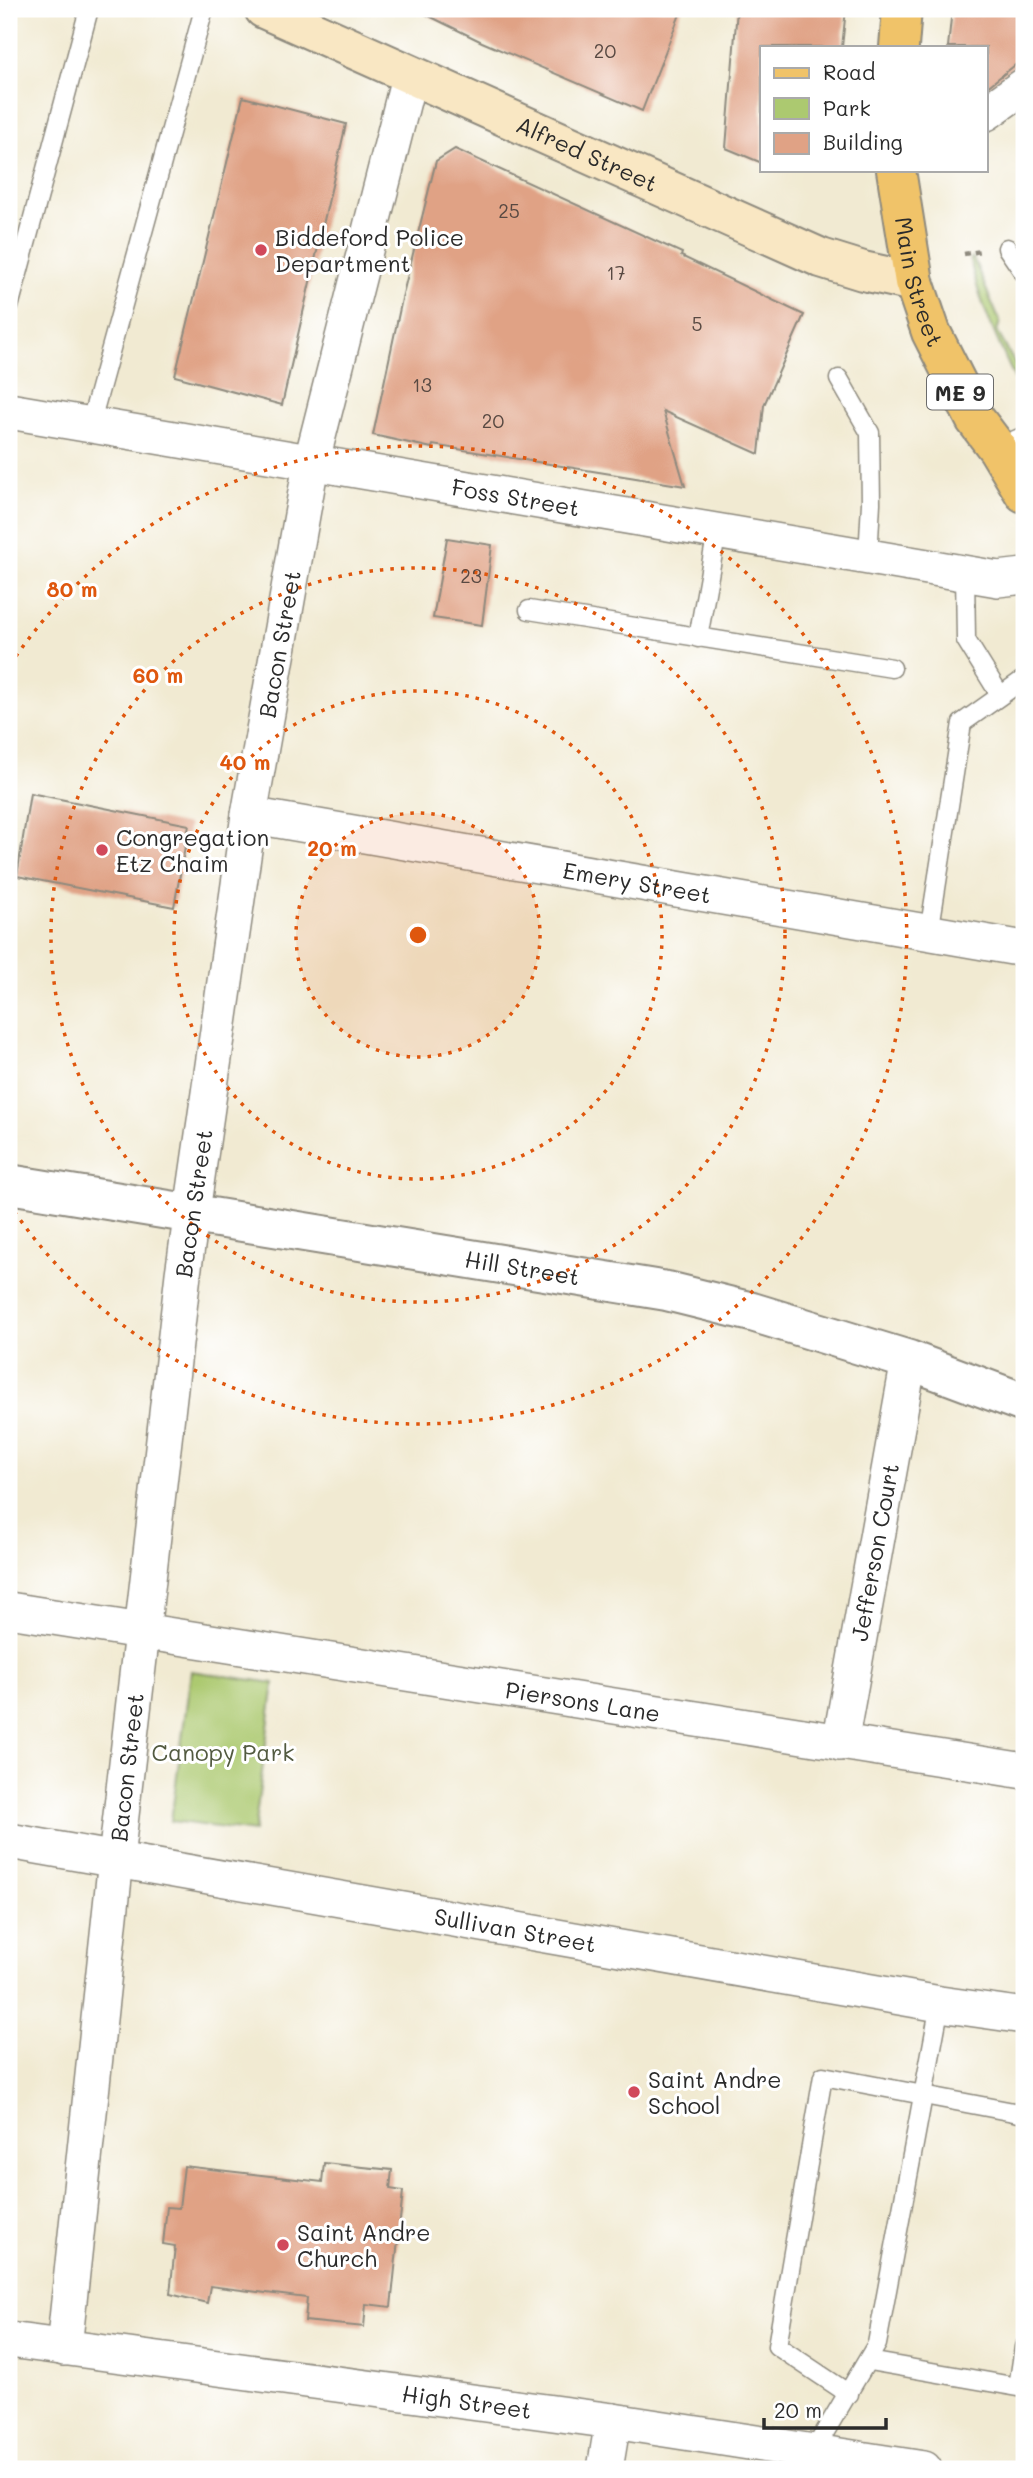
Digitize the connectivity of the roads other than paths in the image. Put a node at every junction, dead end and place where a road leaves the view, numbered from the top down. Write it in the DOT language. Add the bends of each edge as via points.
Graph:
graph roads {
  1 [pos="89,9"];
  2 [pos="204,9"];
  3 [pos="264,9"];
  4 [pos="902,9"];
  5 [pos="899,46"];
  6 [pos="410,73"];
  7 [pos="1024,86"];
  8 [pos="988,112"];
  9 [pos="899,172"];
  10 [pos="1007,248"];
  11 [pos="1024,273"];
  12 [pos="914,282"];
  13 [pos="9,307"];
  14 [pos="839,379"];
  15 [pos="9,411"];
  16 [pos="90,425"];
  17 [pos="1011,442"];
  18 [pos="312,464"];
  19 [pos="1024,493"];
  20 [pos="717,531"];
  21 [pos="868,557"];
  22 [pos="965,573"];
  23 [pos="1024,576"];
  24 [pos="529,610"];
  25 [pos="698,638"];
  26 [pos="892,668"];
  27 [pos="1024,680"];
  28 [pos="1000,695"];
  29 [pos="250,815"];
  30 [pos="929,933"];
  31 [pos="1024,949"];
  32 [pos="9,1184"];
  33 [pos="191,1213"];
  34 [pos="909,1360"];
  35 [pos="1024,1403"];
  36 [pos="9,1610"];
  37 [pos="142,1632"];
  38 [pos="840,1743"];
  39 [pos="1024,1771"];
  40 [pos="9,1841"];
  41 [pos="116,1859"];
  42 [pos="940,2004"];
  43 [pos="1024,2016"];
  44 [pos="923,2095"];
  45 [pos="1024,2114"];
  46 [pos="9,2340"];
  47 [pos="1024,2347"];
  48 [pos="64,2348"];
  49 [pos="869,2361"];
  50 [pos="849,2394"];
  51 [pos="613,2421"];
  52 [pos="813,2452"];
  53 [pos="605,2469"];
  54 [pos="924,2469"];
  1 -- 13 [label="lane"];
  2 -- 16 [label="lane"];
  3 -- 6 [label="main road, Alfred Street"];
  4 -- 5 [label="main road"];
  6 -- 12 [label="main road, Alfred Street" via="821,258"];
  6 -- 18 [label="street, Bacon Street"];
  7 -- 8 [label="street"];
  9 -- 12 [label="main road, Main Street"];
  10 -- 11 [label="lane"];
  12 -- 17 [label="main road, Main Street / ME 9" via="940,353 975,419"];
  14 -- 21 [label="lane" via="870,433"];
  15 -- 16 [label="street, Foss Street"];
  16 -- 18 [label="street, Foss Street"];
  17 -- 19 [label="main road, Main Street / ME 9"];
  18 -- 20 [label="street, Foss Street"];
  18 -- 29 [label="street, Bacon Street"];
  20 -- 21 [label="street, Foss Street"];
  20 -- 25 [label="lane"];
  21 -- 22 [label="street, Foss Street"];
  22 -- 23 [label="street, Foss Street" via="998,579"];
  22 -- 28 [label="lane" via="966,640"];
  24 -- 25 [label="lane"];
  25 -- 26 [label="lane"];
  27 -- 28 [label="lane"];
  28 -- 30 [label="lane" via="962,723"];
  29 -- 30 [label="street, Emery Street"];
  29 -- 33 [label="street, Bacon Street"];
  30 -- 31 [label="street, Emery Street"];
  32 -- 33 [label="street, Hill Street"];
  33 -- 34 [label="street, Hill Street" via="667,1291"];
  33 -- 37 [label="street, Bacon Street"];
  34 -- 35 [label="street, Hill Street"];
  34 -- 38 [label="street, Jefferson Court"];
  36 -- 37 [label="street, Piersons Lane"];
  37 -- 38 [label="street, Piersons Lane"];
  37 -- 41 [label="street, Bacon Street"];
  38 -- 39 [label="street, Piersons Lane"];
  40 -- 41 [label="street, Sullivan Street"];
  41 -- 42 [label="street, Sullivan Street"];
  41 -- 48 [label="street, Bacon Street"];
  42 -- 43 [label="street, Sullivan Street"];
  42 -- 44 [label="lane"];
  44 -- 45 [label="lane"];
  44 -- 49 [label="lane" via="877,2344"];
  44 -- 50 [label="lane" via="823,2076 777,2346"];
  46 -- 48 [label="street, High Street"];
  47 -- 49 [label="lane" via="1018,2387"];
  48 -- 51 [label="street, High Street"];
  49 -- 50 [label="lane"];
  50 -- 52 [label="lane"];
  51 -- 52 [label="street, High Street"];
  51 -- 53 [label="street"];
  52 -- 54 [label="street, High Street"];
}
